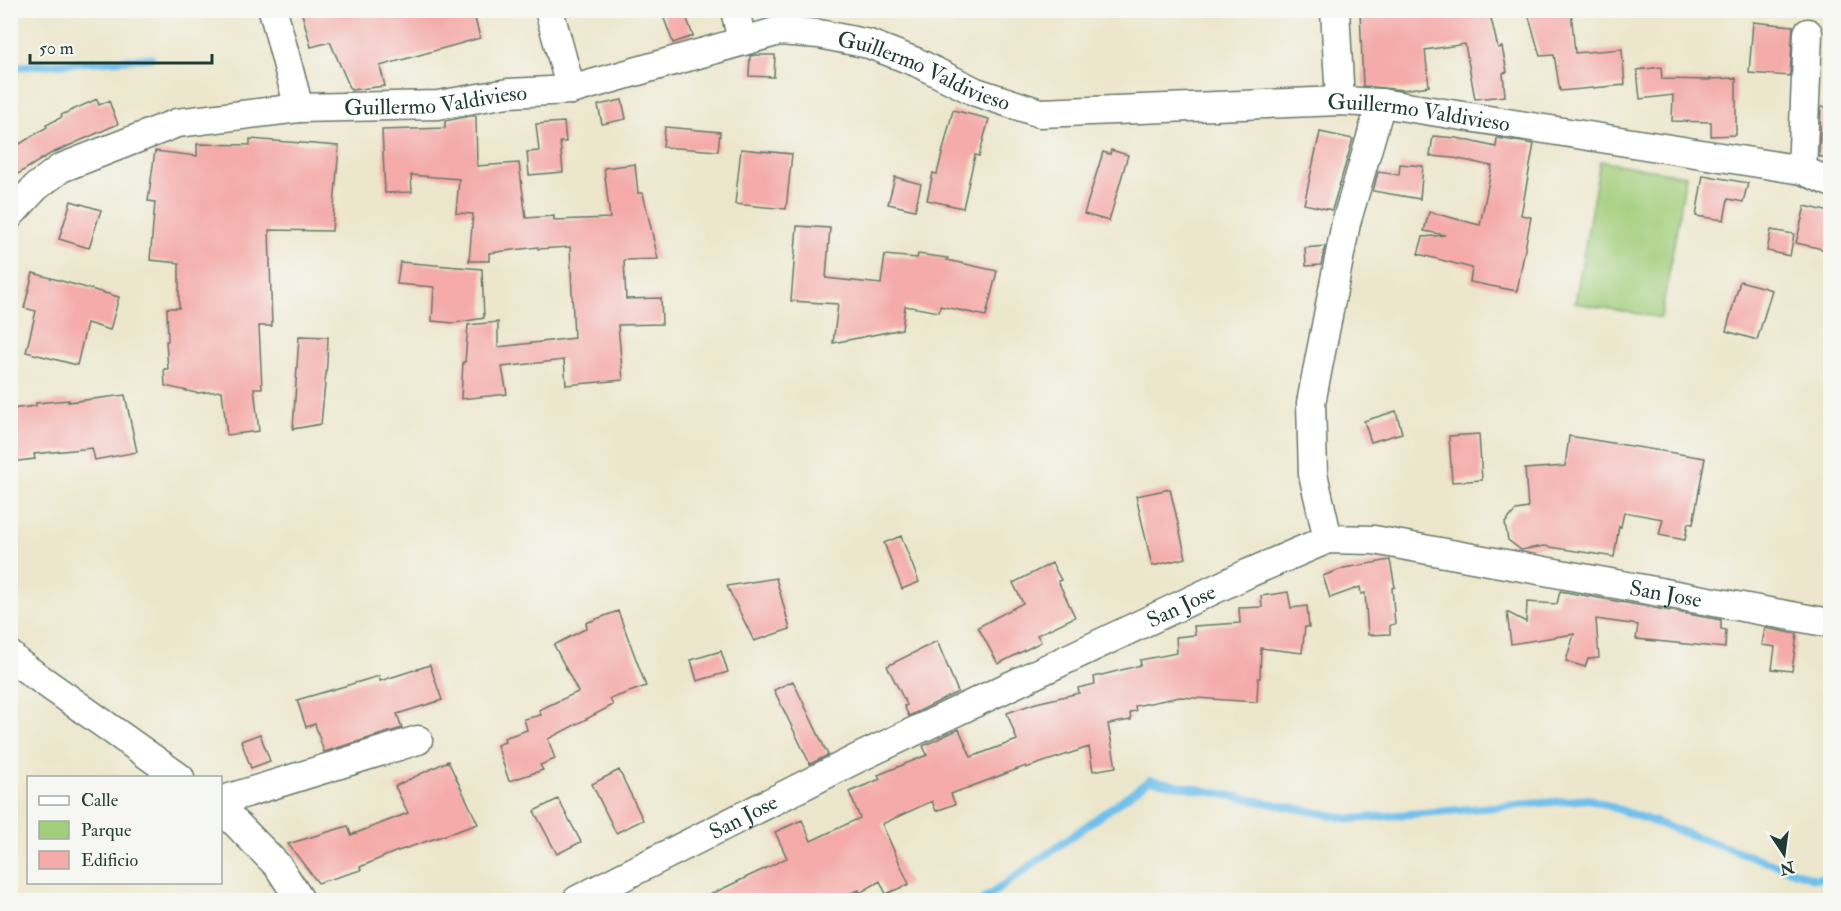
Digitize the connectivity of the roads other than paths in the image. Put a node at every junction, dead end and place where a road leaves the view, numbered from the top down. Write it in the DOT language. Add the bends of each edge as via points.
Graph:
graph roads {
  1 [pos="273,10"];
  2 [pos="549,10"];
  3 [pos="735,10"];
  4 [pos="1335,10"];
  5 [pos="1808,33"];
  6 [pos="742,41"];
  7 [pos="571,90"];
  8 [pos="1340,101"];
  9 [pos="1381,103"];
  10 [pos="299,108"];
  11 [pos="1802,171"];
  12 [pos="1830,182"];
  13 [pos="10,215"];
  14 [pos="1328,539"];
  15 [pos="1830,623"];
  16 [pos="10,655"];
  17 [pos="418,740"];
  18 [pos="179,776"];
  19 [pos="222,800"];
  20 [pos="222,809"];
  21 [pos="300,900"];
  22 [pos="577,900"];
  1 -- 10 [label="street"];
  2 -- 7 [label="street"];
  3 -- 6 [label="street"];
  4 -- 8 [label="street"];
  5 -- 11 [label="street"];
  6 -- 7 [label="street, Guillermo Valdivieso"];
  6 -- 8 [label="street, Guillermo Valdivieso" via="779,31 869,44 976,92 1040,113"];
  7 -- 10 [label="street, Guillermo Valdivieso" via="508,93 438,105"];
  8 -- 9 [label="street, Guillermo Valdivieso"];
  9 -- 11 [label="street, Guillermo Valdivieso"];
  9 -- 14 [label="street" via="1346,223 1311,403 1313,474"];
  10 -- 13 [label="street, Guillermo Valdivieso" via="177,123 61,168"];
  11 -- 12 [label="street, Guillermo Valdivieso"];
  14 -- 15 [label="street, San Jose" via="1374,540"];
  14 -- 22 [label="street, San Jose" via="858,758"];
  16 -- 18 [label="street"];
  17 -- 19 [label="street"];
  20 -- 21 [label="street" via="278,866"];
}
